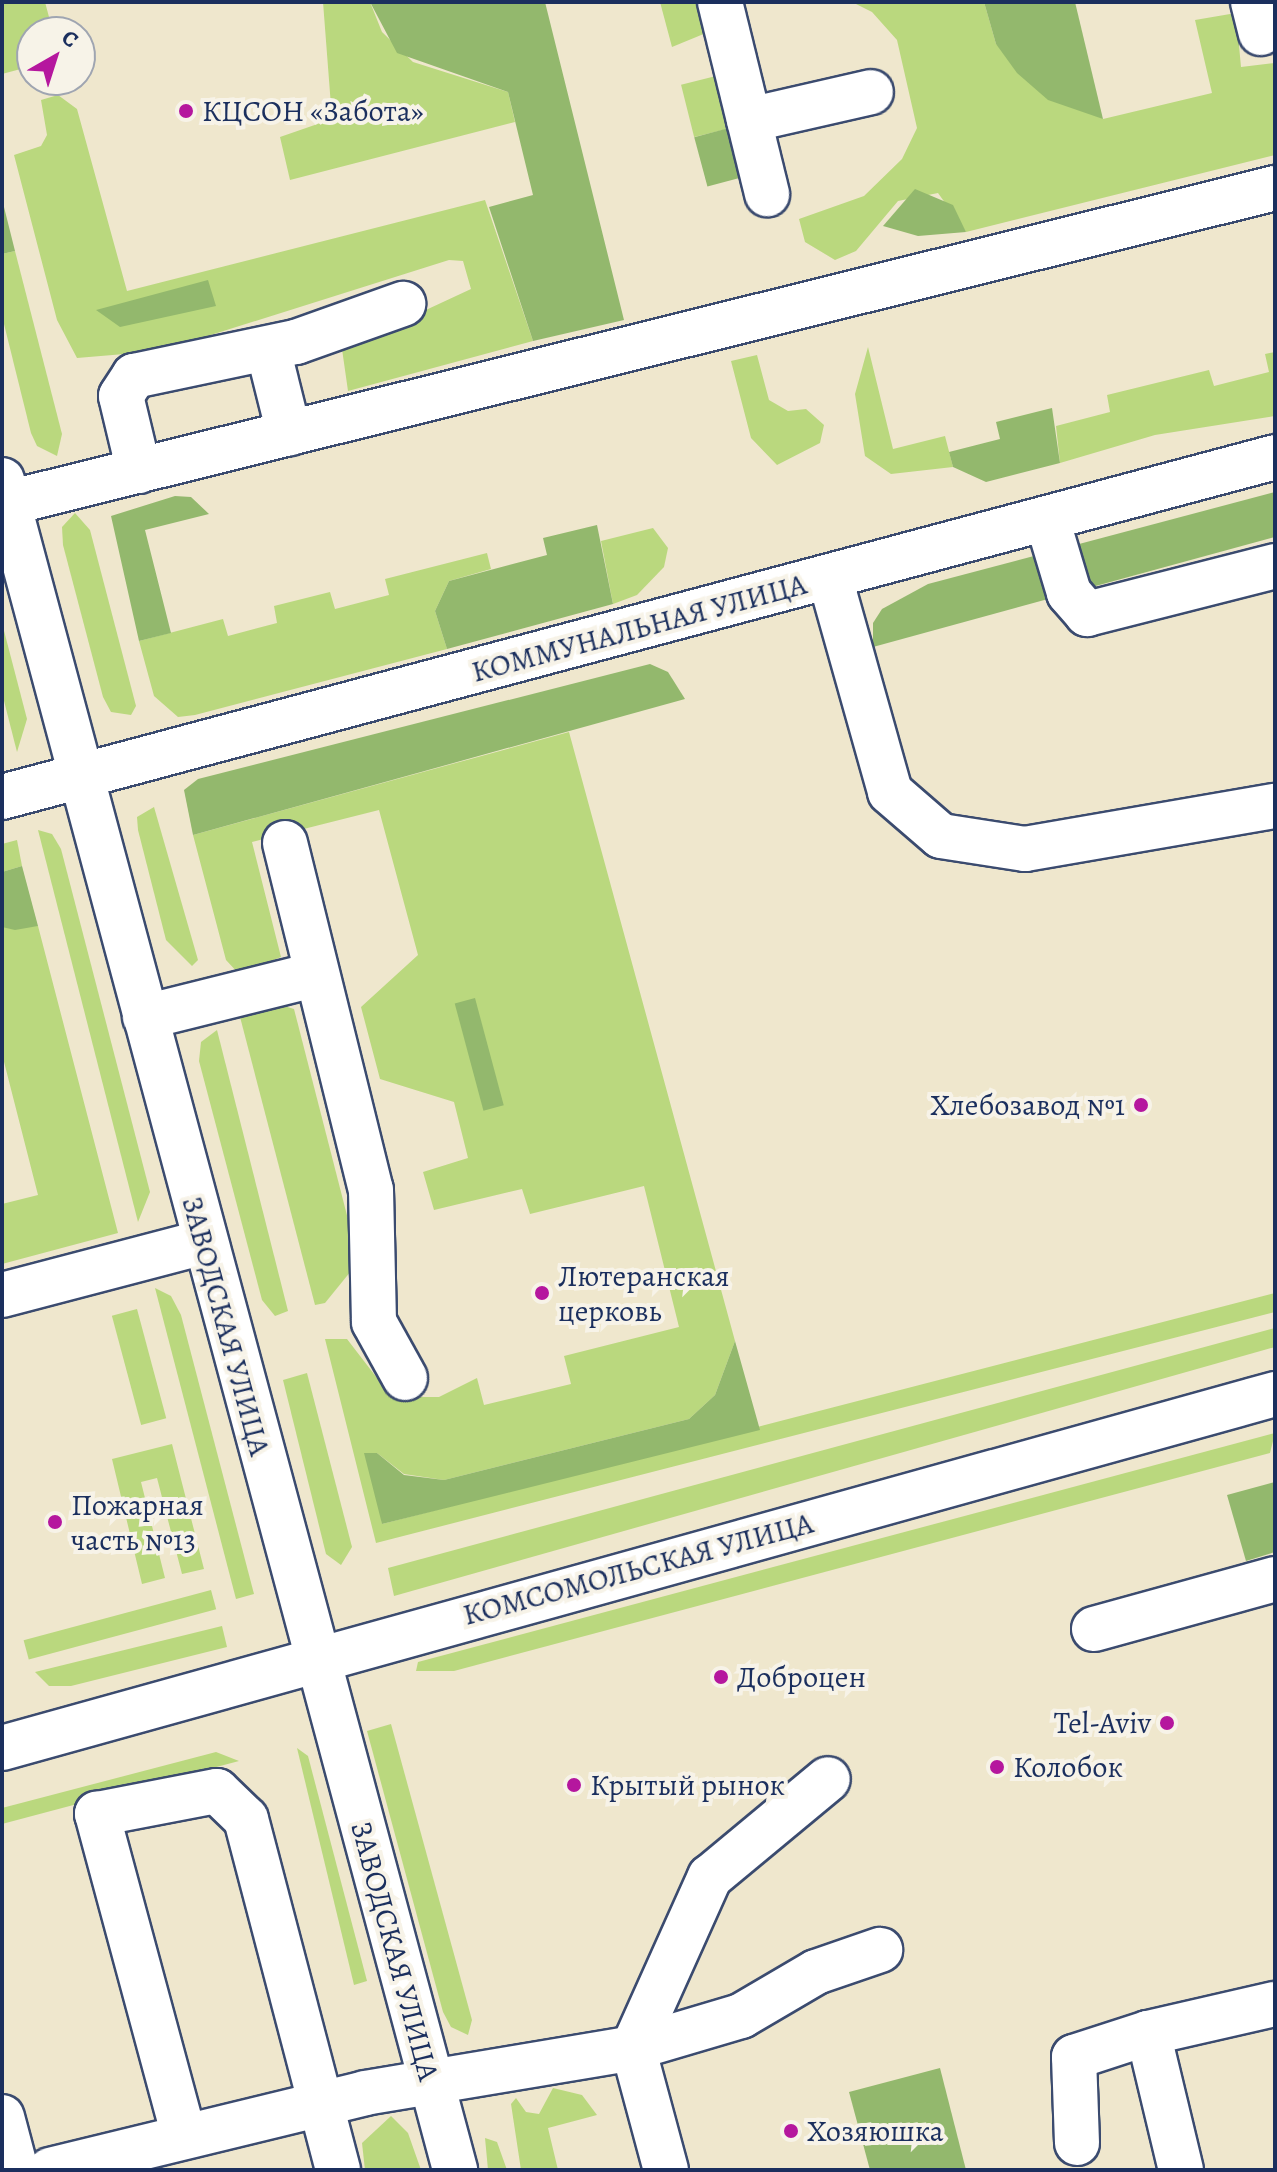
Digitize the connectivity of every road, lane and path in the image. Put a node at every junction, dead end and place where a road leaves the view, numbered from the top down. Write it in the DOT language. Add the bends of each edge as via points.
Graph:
graph roads {
  1 [pos="720,2"];
  2 [pos="871,92"];
  3 [pos="749,120"];
  4 [pos="1275,188"];
  5 [pos="767,194"];
  6 [pos="403,304"];
  7 [pos="268,349"];
  8 [pos="289,433"];
  9 [pos="1275,457"];
  10 [pos="139,471"];
  11 [pos="5,491"];
  12 [pos="1047,519"];
  13 [pos="1275,566"];
  14 [pos="830,578"];
  15 [pos="82,776"];
  16 [pos="2,797"];
  17 [pos="1275,806"];
  18 [pos="285,843"];
  19 [pos="317,974"];
  20 [pos="145,1017"];
  21 [pos="204,1242"];
  22 [pos="2,1295"];
  23 [pos="405,1378"];
  24 [pos="1275,1394"];
  25 [pos="1275,1579"];
  26 [pos="1094,1629"];
  27 [pos="314,1658"];
  28 [pos="2,1748"];
  29 [pos="828,1779"];
  30 [pos="880,1950"];
  31 [pos="1275,2004"];
  32 [pos="1148,2033"];
  33 [pos="633,2048"];
  34 [pos="430,2081"];
  35 [pos="321,2102"];
  36 [pos="2,2117"];
  37 [pos="184,2136"];
  38 [pos="1077,2143"];
  39 [pos="16,2170"];
  40 [pos="50,2170"];
  41 [pos="338,2170"];
  42 [pos="455,2170"];
  43 [pos="666,2170"];
  44 [pos="1181,2170"];
  1 -- 3 [label="street"];
  2 -- 3 [label="street"];
  3 -- 5 [label="street"];
  4 -- 8 [label="street"];
  6 -- 7 [label="street"];
  7 -- 8 [label="street"];
  7 -- 10 [label="street" via="134,376 121,396"];
  8 -- 10 [label="street"];
  9 -- 12 [label="street, КОММУНАЛЬНАЯ УЛИЦА"];
  10 -- 11 [label="street"];
  11 -- 15 [label="street, ЗАВОДСКАЯ УЛИЦА"];
  12 -- 13 [label="street" via="1069,593 1087,614"];
  12 -- 14 [label="street, КОММУНАЛЬНАЯ УЛИЦА"];
  14 -- 15 [label="street, КОММУНАЛЬНАЯ УЛИЦА"];
  14 -- 17 [label="street" via="890,792 941,836 1025,849"];
  15 -- 16 [label="street, КОММУНАЛЬНАЯ УЛИЦА"];
  15 -- 20 [label="street, ЗАВОДСКАЯ УЛИЦА"];
  18 -- 19 [label="street"];
  19 -- 20 [label="street"];
  19 -- 23 [label="street" via="371,1190 374,1322"];
  20 -- 21 [label="street, ЗАВОДСКАЯ УЛИЦА"];
  21 -- 22 [label="street"];
  21 -- 27 [label="street, ЗАВОДСКАЯ УЛИЦА"];
  24 -- 27 [label="street, КОМСОМОЛЬСКАЯ УЛИЦА"];
  25 -- 26 [label="street"];
  27 -- 28 [label="street, КОМСОМОЛЬСКАЯ УЛИЦА"];
  27 -- 34 [label="street, ЗАВОДСКАЯ УЛИЦА"];
  29 -- 33 [label="street" via="710,1877"];
  30 -- 33 [label="street" via="816,1972 741,2016"];
  31 -- 32 [label="street"];
  32 -- 38 [label="street" via="1074,2057"];
  32 -- 44 [label="street"];
  33 -- 34 [label="street"];
  33 -- 43 [label="street"];
  34 -- 35 [label="street"];
  34 -- 42 [label="street, ЗАВОДСКАЯ УЛИЦА"];
  35 -- 37 [label="street"];
  35 -- 37 [label="street" via="239,1805 204,1791 97,1814"];
  35 -- 41 [label="street"];
  36 -- 39 [label="street"];
  37 -- 40 [label="street"];
}
